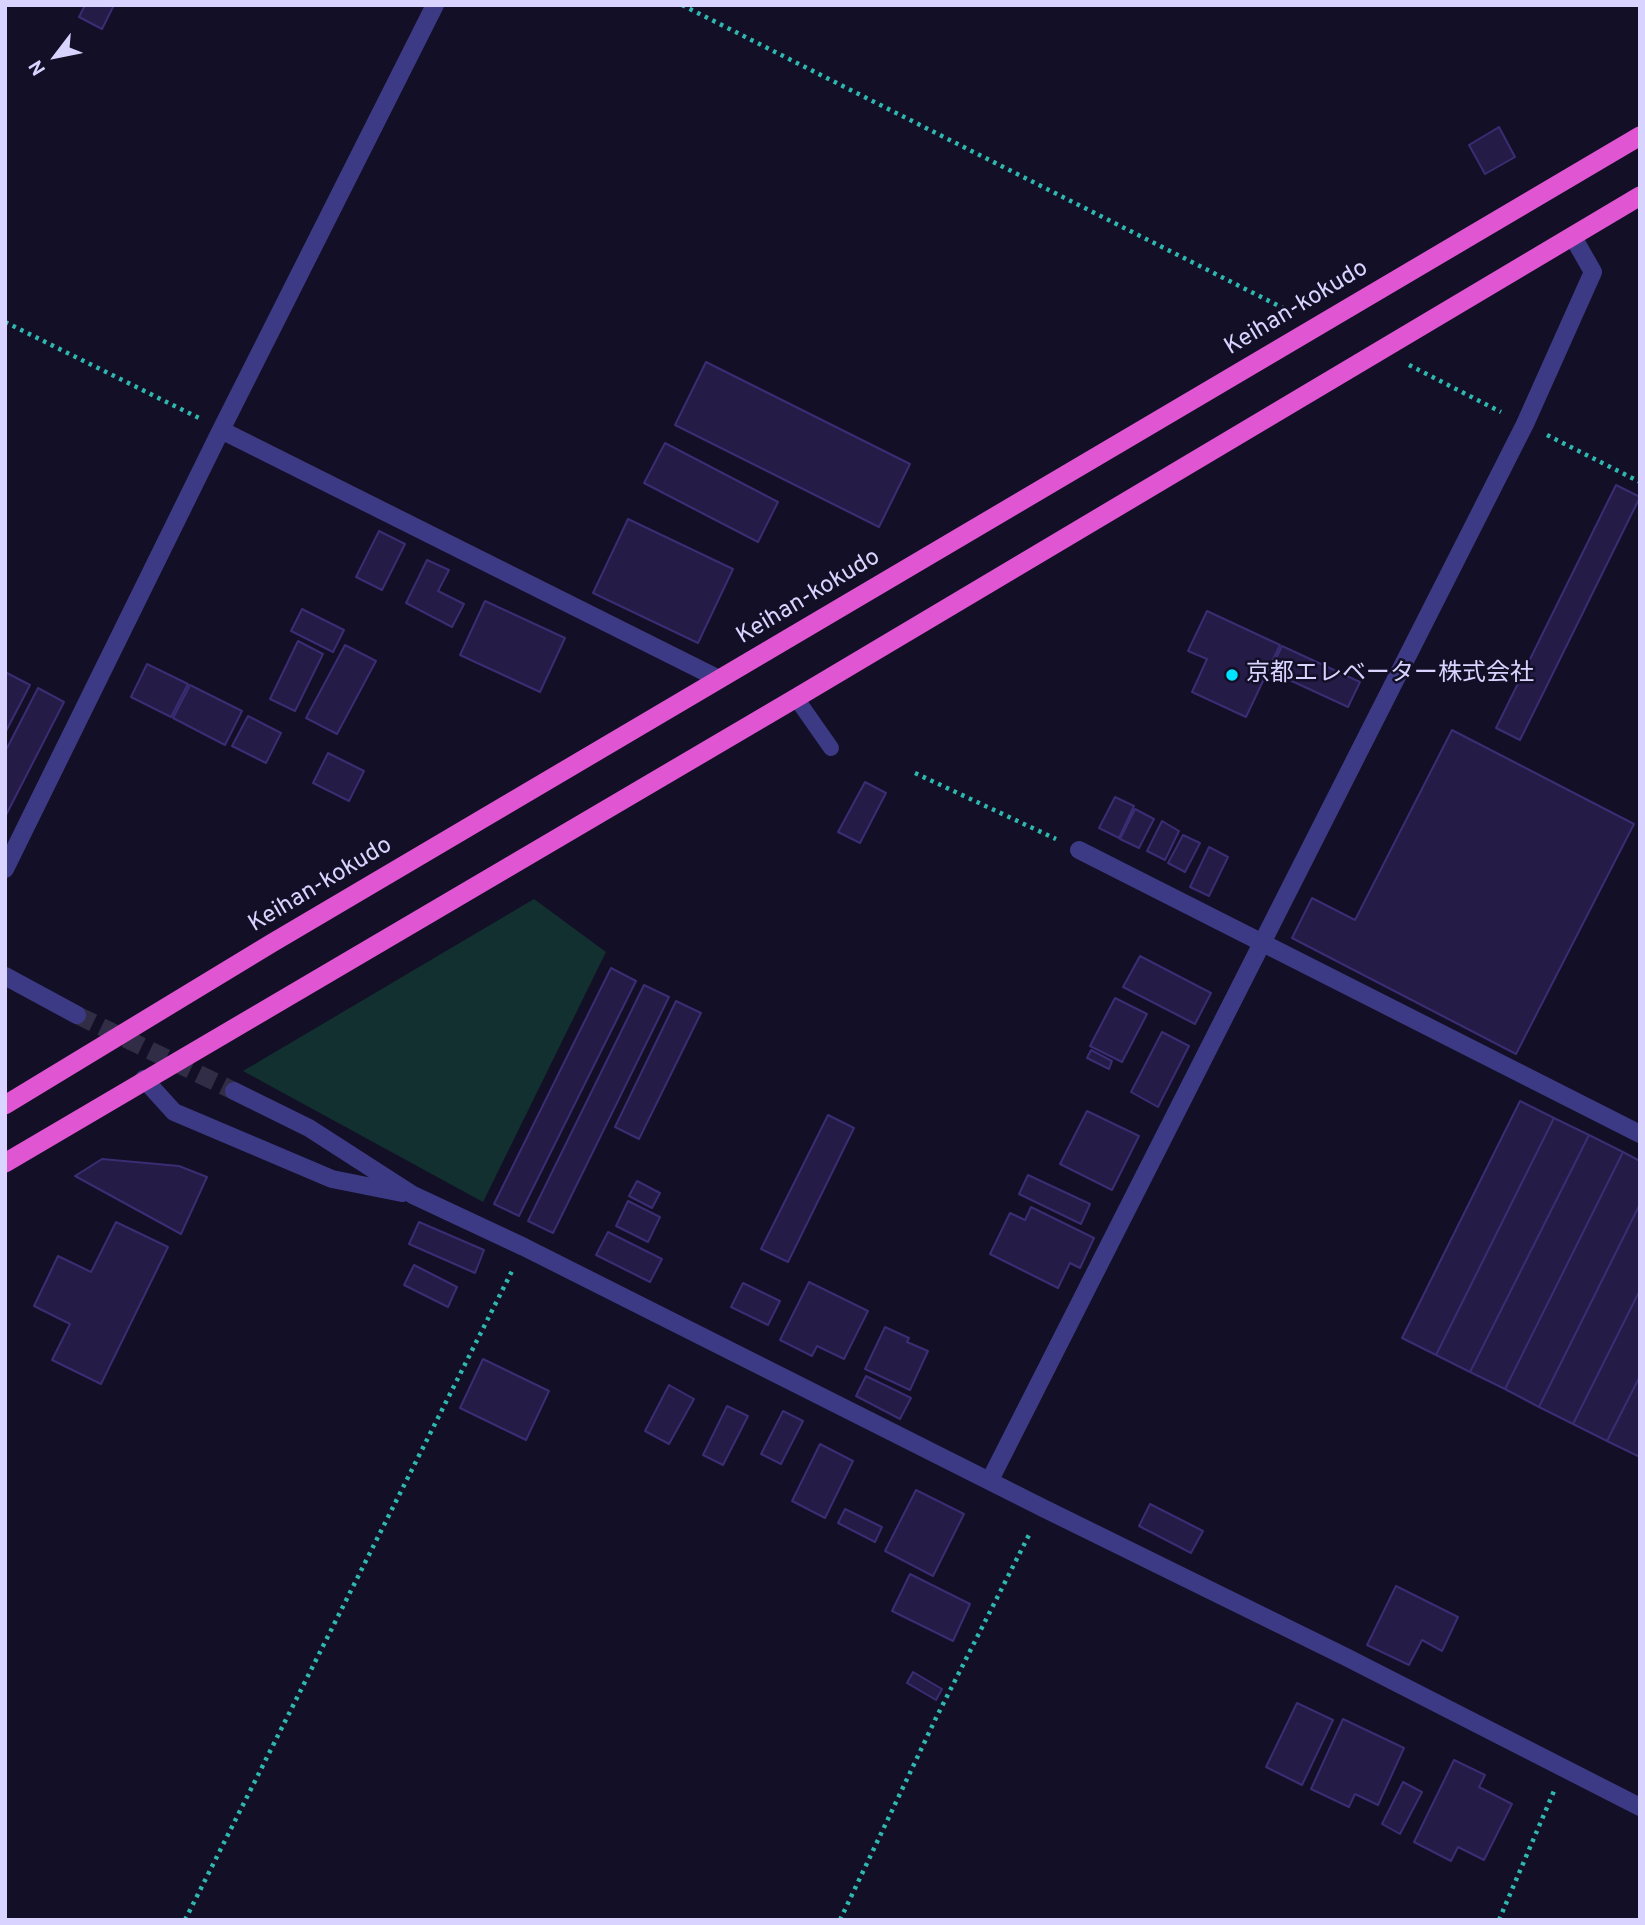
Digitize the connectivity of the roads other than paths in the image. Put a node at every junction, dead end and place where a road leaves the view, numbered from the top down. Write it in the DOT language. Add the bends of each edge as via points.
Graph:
graph roads {
  1 [pos="435,5"];
  2 [pos="1640,136"];
  3 [pos="1640,196"];
  4 [pos="1573,237"];
  5 [pos="221,430"];
  6 [pos="719,680"];
  7 [pos="796,698"];
  8 [pos="831,748"];
  9 [pos="1079,850"];
  10 [pos="5,869"];
  11 [pos="1262,942"];
  12 [pos="5,976"];
  13 [pos="77,1015"];
  14 [pos="144,1079"];
  15 [pos="234,1091"];
  16 [pos="5,1105"];
  17 [pos="1640,1134"];
  18 [pos="5,1163"];
  19 [pos="413,1195"];
  20 [pos="990,1480"];
  21 [pos="1640,1807"];
  1 -- 5 [label="street"];
  2 -- 6 [label="highway, Keihan-kokudo"];
  3 -- 4 [label="highway"];
  4 -- 7 [label="highway"];
  4 -- 11 [label="street" via="1593,272 1525,424"];
  5 -- 6 [label="street"];
  5 -- 10 [label="street"];
  6 -- 16 [label="highway, Keihan-kokudo"];
  7 -- 8 [label="lane"];
  7 -- 14 [label="highway"];
  9 -- 11 [label="street"];
  11 -- 17 [label="street"];
  11 -- 20 [label="street"];
  12 -- 13 [label="street"];
  14 -- 18 [label="highway"];
  14 -- 19 [label="street" via="174,1112 332,1180"];
  15 -- 19 [label="street" via="309,1128"];
  19 -- 20 [label="street"];
  20 -- 21 [label="street"];
}
